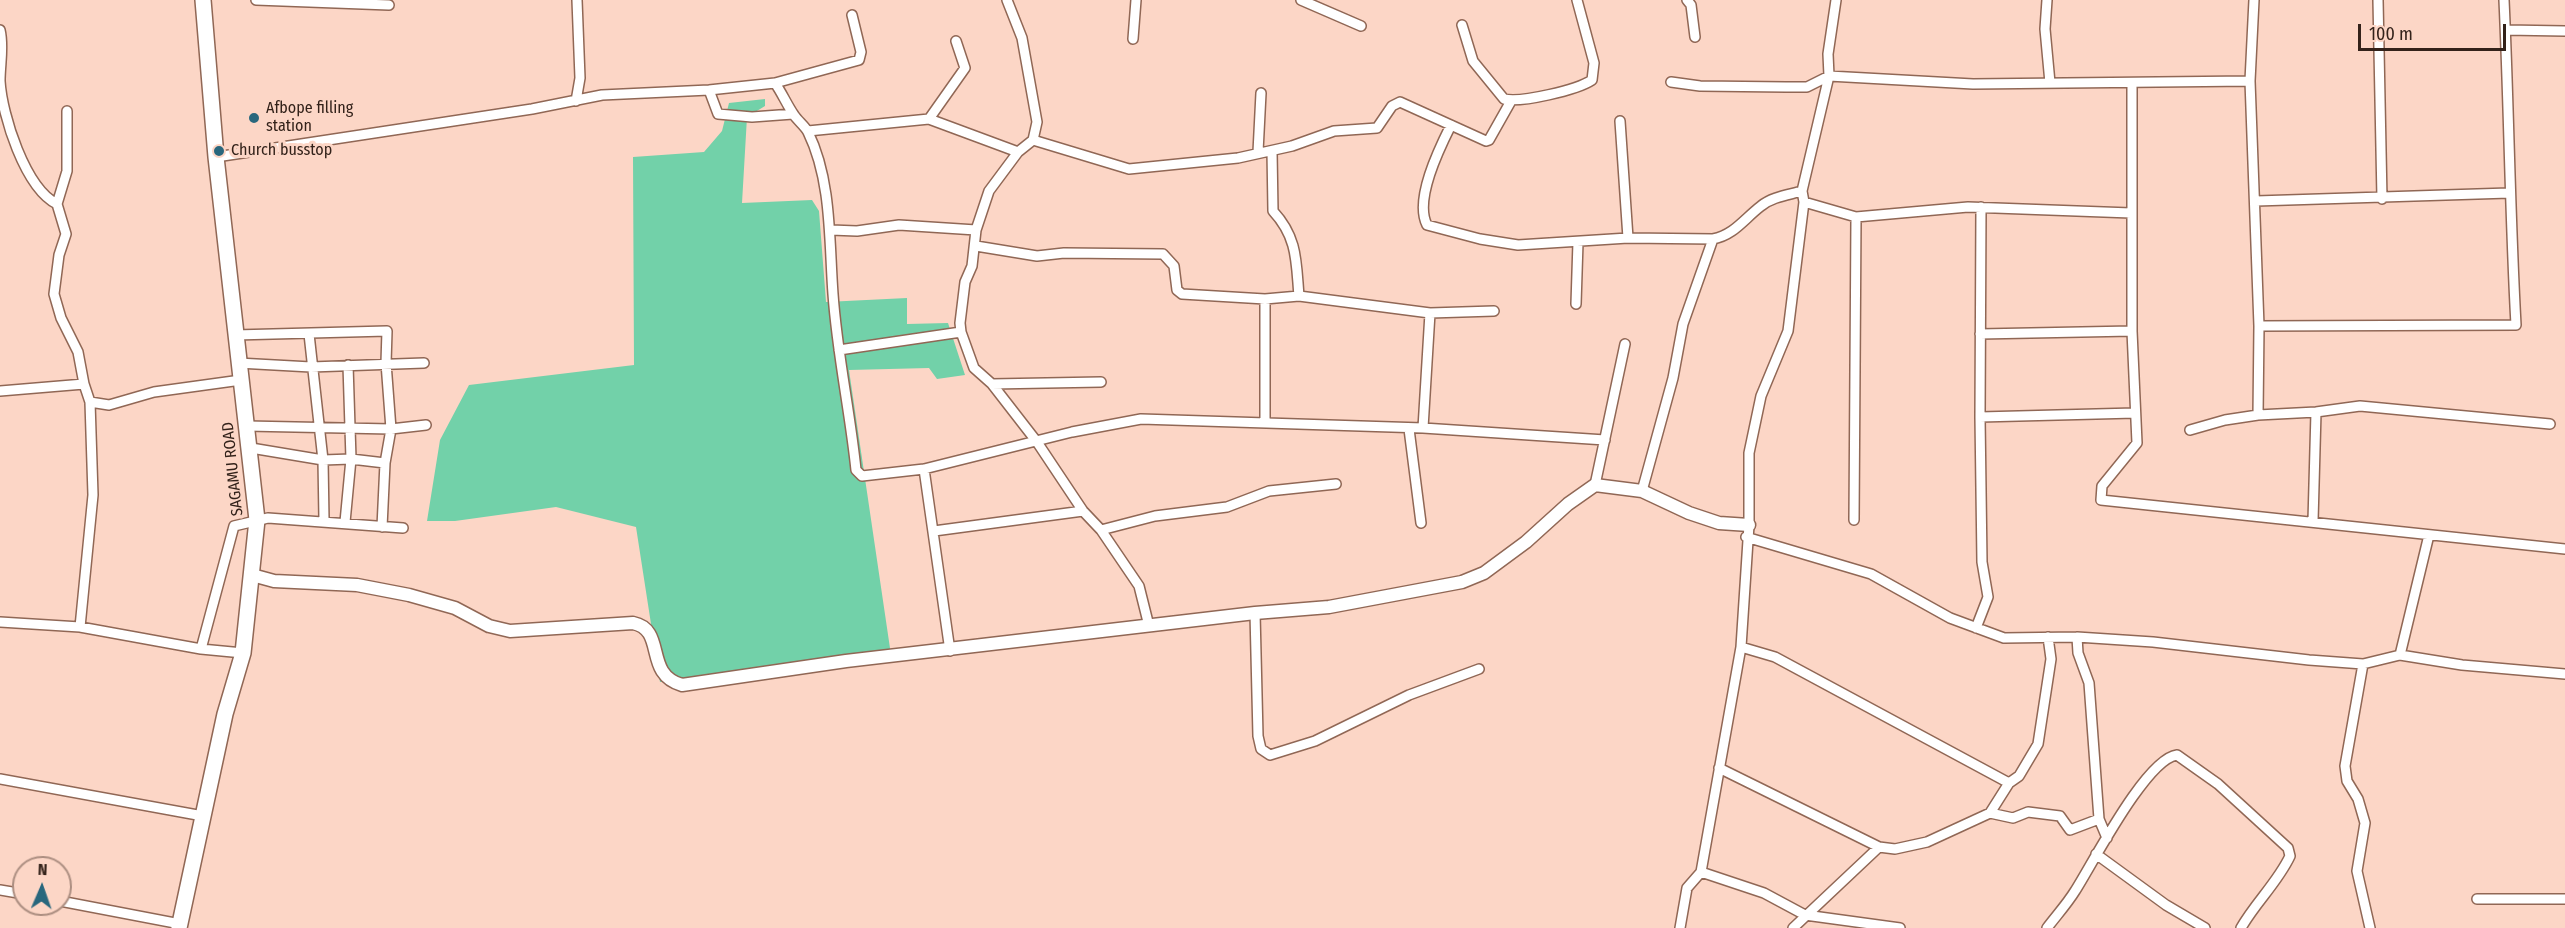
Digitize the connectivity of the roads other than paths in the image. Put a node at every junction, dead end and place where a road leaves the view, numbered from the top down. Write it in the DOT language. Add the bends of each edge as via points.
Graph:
graph roads {
  1 [pos="202,0"];
  2 [pos="256,0"];
  3 [pos="577,0"];
  4 [pos="1007,0"];
  5 [pos="1136,0"];
  6 [pos="1301,0"];
  7 [pos="1577,0"];
  8 [pos="1687,0"];
  9 [pos="1836,0"];
  10 [pos="2047,0"];
  11 [pos="2254,0"];
  12 [pos="2378,0"];
  13 [pos="2504,0"];
  14 [pos="389,4"];
  15 [pos="852,15"];
  16 [pos="1462,25"];
  17 [pos="1361,26"];
  18 [pos="0,30"];
  19 [pos="2506,30"];
  20 [pos="2565,31"];
  21 [pos="1695,37"];
  22 [pos="1133,39"];
  23 [pos="956,41"];
  24 [pos="1829,76"];
  25 [pos="2250,81"];
  26 [pos="1671,82"];
  27 [pos="775,83"];
  28 [pos="2050,83"];
  29 [pos="2132,84"];
  30 [pos="709,90"];
  31 [pos="1261,93"];
  32 [pos="576,101"];
  33 [pos="1511,101"];
  34 [pos="67,111"];
  35 [pos="793,114"];
  36 [pos="930,119"];
  37 [pos="1620,121"];
  38 [pos="1451,125"];
  39 [pos="808,131"];
  40 [pos="1033,140"];
  41 [pos="1272,151"];
  42 [pos="1018,152"];
  43 [pos="1258,152"];
  44 [pos="216,157"];
  45 [pos="1802,190"];
  46 [pos="2509,194"];
  47 [pos="2382,199"];
  48 [pos="2256,201"];
  49 [pos="1804,202"];
  50 [pos="57,204"];
  51 [pos="1981,207"];
  52 [pos="2131,213"];
  53 [pos="1856,217"];
  54 [pos="831,230"];
  55 [pos="976,230"];
  56 [pos="1628,238"];
  57 [pos="1713,239"];
  58 [pos="1578,242"];
  59 [pos="976,246"];
  60 [pos="1299,296"];
  61 [pos="1265,299"];
  62 [pos="1576,304"];
  63 [pos="1494,311"];
  64 [pos="1430,313"];
  65 [pos="2259,326"];
  66 [pos="2132,331"];
  67 [pos="961,332"];
  68 [pos="235,334"];
  69 [pos="309,334"];
  70 [pos="1980,334"];
  71 [pos="1625,344"];
  72 [pos="839,350"];
  73 [pos="238,363"];
  74 [pos="386,363"];
  75 [pos="424,363"];
  76 [pos="348,365"];
  77 [pos="311,367"];
  78 [pos="241,380"];
  79 [pos="1101,382"];
  80 [pos="84,384"];
  81 [pos="992,384"];
  82 [pos="0,391"];
  83 [pos="90,402"];
  84 [pos="2134,412"];
  85 [pos="2316,412"];
  86 [pos="2258,415"];
  87 [pos="1980,417"];
  88 [pos="1265,422"];
  89 [pos="2550,424"];
  90 [pos="426,425"];
  91 [pos="247,426"];
  92 [pos="318,427"];
  93 [pos="351,427"];
  94 [pos="1423,428"];
  95 [pos="391,429"];
  96 [pos="1409,429"];
  97 [pos="2190,430"];
  98 [pos="1605,440"];
  99 [pos="1037,442"];
  100 [pos="251,448"];
  101 [pos="351,459"];
  102 [pos="323,460"];
  103 [pos="386,463"];
  104 [pos="924,469"];
  105 [pos="1336,484"];
  106 [pos="1595,485"];
  107 [pos="1642,491"];
  108 [pos="1083,511"];
  109 [pos="257,520"];
  110 [pos="324,520"];
  111 [pos="1854,520"];
  112 [pos="2313,521"];
  113 [pos="345,522"];
  114 [pos="1421,523"];
  115 [pos="382,527"];
  116 [pos="403,528"];
  117 [pos="1101,530"];
  118 [pos="934,531"];
  119 [pos="1747,531"];
  120 [pos="2429,535"];
  121 [pos="2565,549"];
  122 [pos="252,575"];
  123 [pos="1255,613"];
  124 [pos="0,622"];
  125 [pos="1149,626"];
  126 [pos="80,627"];
  127 [pos="1976,627"];
  128 [pos="2048,637"];
  129 [pos="2077,637"];
  130 [pos="1741,646"];
  131 [pos="201,649"];
  132 [pos="950,651"];
  133 [pos="243,653"];
  134 [pos="2400,655"];
  135 [pos="2363,664"];
  136 [pos="1479,669"];
  137 [pos="2565,674"];
  138 [pos="1719,768"];
  139 [pos="0,779"];
  140 [pos="2009,783"];
  141 [pos="1990,813"];
  142 [pos="203,816"];
  143 [pos="2099,819"];
  144 [pos="2108,838"];
  145 [pos="1879,847"];
  146 [pos="2096,854"];
  147 [pos="1701,872"];
  148 [pos="2477,899"];
  149 [pos="2565,899"];
  150 [pos="72,904"];
  151 [pos="1805,915"];
  152 [pos="180,926"];
  153 [pos="1680,928"];
  154 [pos="1793,928"];
  155 [pos="1900,928"];
  156 [pos="2047,928"];
  157 [pos="2205,928"];
  158 [pos="2241,928"];
  159 [pos="2370,928"];
  1 -- 44 [label="highway, SAGAMU ROAD"];
  2 -- 14 [label="street"];
  3 -- 32 [label="street" via="580,78"];
  4 -- 40 [label="street" via="1022,38 1036,103"];
  5 -- 22 [label="street"];
  6 -- 17 [label="street"];
  7 -- 33 [label="street" via="1594,63 1592,80 1584,86"];
  8 -- 21 [label="street"];
  9 -- 24 [label="street" via="1828,54"];
  10 -- 28 [label="street" via="2045,29"];
  11 -- 25 [label="street"];
  12 -- 47 [label="street"];
  13 -- 19 [label="street"];
  15 -- 27 [label="street" via="861,52 859,60"];
  16 -- 33 [label="street" via="1473,61 1504,99"];
  18 -- 50 [label="street" via="0,83 16,151 46,198"];
  19 -- 20 [label="street"];
  19 -- 46 [label="street"];
  23 -- 36 [label="street" via="965,68"];
  24 -- 26 [label="street" via="1807,87"];
  24 -- 28 [label="street" via="1973,84"];
  24 -- 45 [label="street"];
  25 -- 29 [label="street"];
  25 -- 48 [label="street"];
  27 -- 30 [label="street"];
  27 -- 35 [label="street"];
  28 -- 29 [label="street"];
  29 -- 52 [label="street"];
  30 -- 32 [label="street" via="602,95"];
  30 -- 35 [label="street" via="718,114"];
  31 -- 43 [label="street"];
  32 -- 44 [label="street"];
  33 -- 38 [label="street" via="1489,140"];
  34 -- 50 [label="street" via="67,171"];
  35 -- 39 [label="street"];
  36 -- 39 [label="street"];
  36 -- 42 [label="street"];
  37 -- 56 [label="street"];
  38 -- 41 [label="street" via="1400,102 1392,106 1377,128 1323,134"];
  38 -- 58 [label="street" via="1435,158 1423,207 1427,225 1518,245"];
  39 -- 54 [label="street"];
  40 -- 42 [label="street"];
  40 -- 43 [label="street" via="1129,169 1238,158"];
  41 -- 43 [label="street"];
  41 -- 60 [label="street" via="1273,211 1288,227 1294,245"];
  42 -- 55 [label="street" via="989,191"];
  44 -- 68 [label="highway, SAGAMU ROAD"];
  45 -- 49 [label="street"];
  45 -- 57 [label="street" via="1761,206 1723,237"];
  46 -- 47 [label="street"];
  46 -- 65 [label="street" via="2516,325"];
  47 -- 48 [label="street"];
  48 -- 65 [label="street"];
  49 -- 53 [label="street"];
  49 -- 119 [label="street" via="1788,331 1761,396 1749,453"];
  50 -- 80 [label="street" via="66,234 54,294 78,352"];
  51 -- 52 [label="street"];
  51 -- 53 [label="street"];
  51 -- 70 [label="street"];
  52 -- 66 [label="street"];
  53 -- 111 [label="street"];
  54 -- 55 [label="street" via="899,225"];
  54 -- 72 [label="street"];
  55 -- 59 [label="street"];
  56 -- 57 [label="street"];
  56 -- 58 [label="street"];
  57 -- 107 [label="street" via="1683,324 1673,378"];
  58 -- 62 [label="street"];
  59 -- 61 [label="street" via="1037,256 1163,254 1174,266 1177,291 1182,294"];
  59 -- 67 [label="street" via="962,304"];
  60 -- 61 [label="street"];
  60 -- 64 [label="street"];
  61 -- 88 [label="street"];
  63 -- 64 [label="street"];
  64 -- 94 [label="street"];
  65 -- 86 [label="street"];
  66 -- 70 [label="street"];
  66 -- 84 [label="street"];
  67 -- 72 [label="street"];
  67 -- 81 [label="street" via="974,368"];
  68 -- 69 [label="street"];
  68 -- 73 [label="highway, SAGAMU ROAD"];
  69 -- 74 [label="street" via="387,331"];
  69 -- 77 [label="street"];
  70 -- 87 [label="street"];
  71 -- 98 [label="street"];
  72 -- 104 [label="street" via="856,470 862,476"];
  73 -- 77 [label="street"];
  73 -- 78 [label="highway, SAGAMU ROAD"];
  74 -- 75 [label="street"];
  74 -- 76 [label="street"];
  74 -- 95 [label="street"];
  76 -- 77 [label="street"];
  76 -- 93 [label="street"];
  77 -- 92 [label="street"];
  78 -- 83 [label="street" via="154,392 109,405"];
  78 -- 91 [label="highway, SAGAMU ROAD"];
  79 -- 81 [label="street"];
  80 -- 82 [label="street"];
  80 -- 83 [label="street"];
  81 -- 99 [label="street"];
  83 -- 126 [label="street" via="93,495"];
  84 -- 87 [label="street"];
  84 -- 112 [label="street" via="2137,443 2102,486 2101,500"];
  85 -- 86 [label="street"];
  85 -- 89 [label="street" via="2384,407"];
  85 -- 112 [label="street"];
  86 -- 97 [label="street"];
  87 -- 127 [label="street" via="1982,562 1988,597"];
  88 -- 96 [label="street"];
  88 -- 99 [label="street" via="1142,419 1082,429"];
  90 -- 95 [label="street"];
  91 -- 92 [label="street"];
  91 -- 100 [label="highway, SAGAMU ROAD"];
  92 -- 93 [label="street"];
  92 -- 102 [label="street"];
  93 -- 95 [label="street"];
  93 -- 101 [label="street"];
  94 -- 96 [label="street"];
  94 -- 98 [label="street"];
  95 -- 103 [label="street"];
  96 -- 114 [label="street"];
  98 -- 106 [label="street"];
  99 -- 104 [label="street"];
  99 -- 108 [label="street"];
  100 -- 102 [label="street"];
  100 -- 109 [label="highway, SAGAMU ROAD"];
  101 -- 102 [label="street"];
  101 -- 103 [label="street"];
  101 -- 113 [label="street"];
  102 -- 110 [label="street"];
  103 -- 115 [label="street"];
  104 -- 118 [label="street"];
  105 -- 117 [label="street" via="1269,491 1227,507 1155,516"];
  106 -- 107 [label="street"];
  106 -- 123 [label="street" via="1484,573 1462,582 1367,601"];
  107 -- 119 [label="street" via="1689,513"];
  108 -- 117 [label="street"];
  108 -- 118 [label="street"];
  109 -- 110 [label="street"];
  109 -- 122 [label="highway, SAGAMU ROAD"];
  109 -- 131 [label="street" via="232,529"];
  110 -- 113 [label="street"];
  112 -- 120 [label="street"];
  113 -- 115 [label="street"];
  115 -- 116 [label="street"];
  117 -- 125 [label="street" via="1139,586"];
  118 -- 132 [label="street"];
  119 -- 127 [label="street" via="1871,574 1950,618"];
  119 -- 130 [label="street"];
  120 -- 121 [label="street"];
  120 -- 134 [label="street"];
  122 -- 132 [label="street" via="274,581 357,585 409,596 455,608 489,626 510,631 642,625 650,634 662,673 671,682 682,685 846,661"];
  122 -- 133 [label="highway, SAGAMU ROAD"];
  123 -- 125 [label="street"];
  123 -- 136 [label="street" via="1258,736 1261,749 1270,755 1315,741 1409,695"];
  124 -- 126 [label="street"];
  125 -- 132 [label="street"];
  126 -- 131 [label="street"];
  127 -- 128 [label="street" via="2004,638"];
  128 -- 129 [label="street"];
  128 -- 140 [label="street" via="2051,659 2038,744 2019,776"];
  129 -- 135 [label="street"];
  129 -- 143 [label="street" via="2078,653 2089,683"];
  130 -- 138 [label="street"];
  130 -- 140 [label="street" via="1775,657"];
  131 -- 133 [label="street"];
  133 -- 142 [label="highway, SAGAMU ROAD"];
  134 -- 135 [label="street"];
  134 -- 137 [label="street"];
  135 -- 159 [label="street" via="2345,766 2347,781 2358,799 2365,823 2357,871"];
  138 -- 145 [label="street"];
  138 -- 147 [label="street"];
  139 -- 142 [label="street"];
  140 -- 141 [label="street"];
  141 -- 143 [label="street" via="2013,818 2028,812 2060,816 2070,831"];
  141 -- 145 [label="street" via="1927,842 1896,849"];
  142 -- 152 [label="highway, SAGAMU ROAD"];
  143 -- 144 [label="street"];
  144 -- 146 [label="street"];
  144 -- 158 [label="street" via="2141,784 2156,768 2169,756 2185,759 2288,848 2290,856 2284,869"];
  145 -- 151 [label="street"];
  146 -- 156 [label="street"];
  146 -- 157 [label="street"];
  147 -- 151 [label="street" via="1764,893"];
  147 -- 153 [label="street" via="1687,888"];
  148 -- 149 [label="street"];
  150 -- 152 [label="street"];
  151 -- 154 [label="street"];
  151 -- 155 [label="street"];
}
